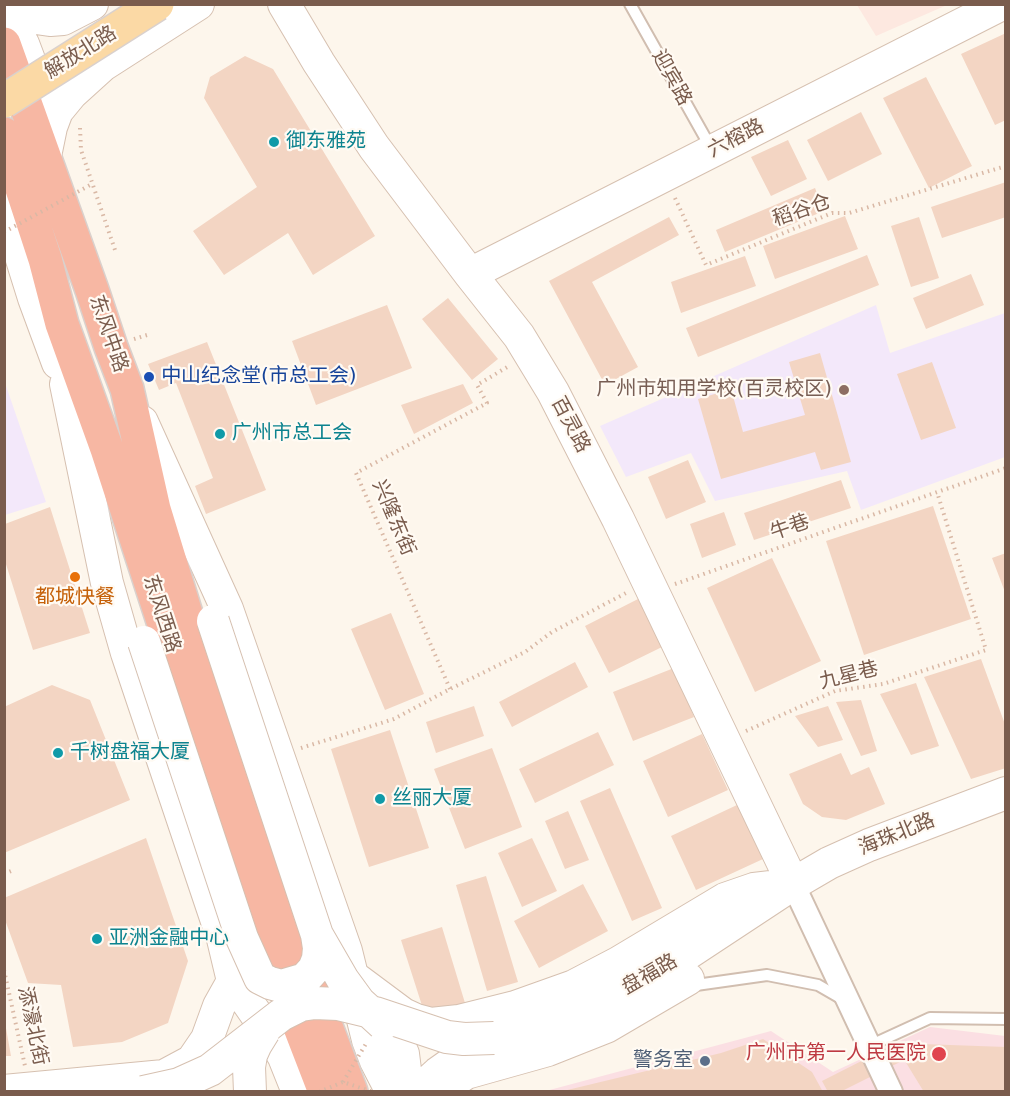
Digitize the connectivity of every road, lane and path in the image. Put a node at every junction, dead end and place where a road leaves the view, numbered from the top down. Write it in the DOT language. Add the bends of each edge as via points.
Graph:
graph roads {
  1 [pos="12,4"];
  2 [pos="92,4"];
  3 [pos="133,4"];
  4 [pos="158,4"];
  5 [pos="198,4"];
  6 [pos="284,4"];
  7 [pos="630,4"];
  8 [pos="1002,4"];
  9 [pos="4,10"];
  10 [pos="4,44"];
  11 [pos="4,85"];
  12 [pos="4,100"];
  13 [pos="83,119"];
  14 [pos="4,134"];
  15 [pos="713,151"];
  16 [pos="45,156"];
  17 [pos="1005,166"];
  18 [pos="664,175"];
  19 [pos="92,184"];
  20 [pos="4,202"];
  21 [pos="4,232"];
  22 [pos="115,250"];
  23 [pos="4,258"];
  24 [pos="470,274"];
  25 [pos="34,298"];
  26 [pos="62,324"];
  27 [pos="530,354"];
  28 [pos="66,384"];
  29 [pos="127,388"];
  30 [pos="1005,468"];
  31 [pos="937,492"];
  32 [pos="650,587"];
  33 [pos="202,625"];
  34 [pos="450,688"];
  35 [pos="724,741"];
  36 [pos="279,756"];
  37 [pos="1005,793"];
  38 [pos="11,871"];
  39 [pos="4,874"];
  40 [pos="793,884"];
  41 [pos="322,946"];
  42 [pos="4,970"];
  43 [pos="352,976"];
  44 [pos="233,981"];
  45 [pos="663,983"];
  46 [pos="848,1002"];
  47 [pos="1005,1019"];
  48 [pos="374,1024"];
  49 [pos="269,1025"];
  50 [pos="430,1032"];
  51 [pos="494,1038"];
  52 [pos="873,1055"];
  53 [pos="430,1087"];
  54 [pos="340,1088"];
  55 [pos="17,1090"];
  56 [pos="142,1092"];
  57 [pos="250,1092"];
  58 [pos="298,1092"];
  59 [pos="319,1092"];
  60 [pos="373,1092"];
  61 [pos="392,1092"];
  62 [pos="403,1092"];
  63 [pos="891,1092"];
  1 -- 2 [label="street" via="36,18 50,20 63,19"];
  3 -- 11 [label="main road, 解放北路"];
  4 -- 12 [label="main road, 解放北路, bridge"];
  5 -- 16 [label="street" via="103,64 71,94 57,111"];
  6 -- 24 [label="street, 百灵路" via="374,147"];
  7 -- 15 [label="lane, 迎宾路"];
  8 -- 15 [label="street, 六榕路"];
  9 -- 16 [label="street" via="23,44 45,102"];
  10 -- 16 [label="highway, 东风中路"];
  13 -- 19 [label="path" via="81,150"];
  14 -- 26 [label="highway, 东风西路"];
  15 -- 18 [label="street, 六榕路"];
  16 -- 29 [label="highway, 东风中路"];
  17 -- 18 [label="path, 稻谷仓" via="849,213 832,213 706,265"];
  18 -- 24 [label="street, 六榕路"];
  19 -- 21 [label="path, bridge"];
  19 -- 22 [label="path"];
  20 -- 25 [label="street"];
  23 -- 25 [label="street"];
  24 -- 27 [label="street, 百灵路"];
  25 -- 26 [label="street"];
  25 -- 28 [label="street"];
  26 -- 54 [label="highway, 东风西路" via="107,449 274,960"];
  27 -- 32 [label="street, 百灵路" via="582,447"];
  27 -- 34 [label="path, 兴隆东街" via="477,385 487,403 356,473"];
  28 -- 41 [label="street, bridge" via="144,642 243,938 260,978 281,986 305,979 314,969"];
  28 -- 44 [label="street" via="107,583 223,939"];
  29 -- 33 [label="highway, 东风中路" via="154,509"];
  29 -- 36 [label="street" via="213,575"];
  30 -- 31 [label="path, 牛巷"];
  31 -- 32 [label="path, 牛巷"];
  31 -- 35 [label="path, 九星巷" via="986,650 883,684 835,691"];
  32 -- 34 [label="path, 牛巷" via="552,632 525,652"];
  32 -- 35 [label="street, 百灵路"];
  33 -- 41 [label="street, bridge"];
  33 -- 54 [label="highway, 东风西路"];
  34 -- 36 [label="path, 牛巷" via="394,719"];
  35 -- 40 [label="street, 百灵路"];
  36 -- 43 [label="street"];
  37 -- 40 [label="street, 海珠北路" via="869,845"];
  38 -- 39 [label="path"];
  40 -- 43 [label="street" via="725,898 574,986 459,1021 431,1024 416,1020"];
  40 -- 45 [label="street, 盘福路"];
  40 -- 46 [label="street"];
  41 -- 48 [label="street, bridge"];
  41 -- 50 [label="street, bridge" via="361,992"];
  42 -- 55 [label="path, 添濠北街"];
  43 -- 61 [label="street" via="368,1040"];
  44 -- 55 [label="street" via="207,1039 192,1061 164,1076"];
  44 -- 58 [label="street" via="284,1057"];
  45 -- 46 [label="lane" via="767,975 818,985"];
  45 -- 51 [label="street, 盘福路" via="625,991 564,1017"];
  45 -- 53 [label="street" via="606,1028"];
  46 -- 52 [label="street"];
  47 -- 52 [label="lane" via="930,1018"];
  48 -- 49 [label="street, bridge" via="338,1004 315,1003 301,1005"];
  48 -- 50 [label="street, bridge"];
  48 -- 54 [label="path, bridge"];
  48 -- 62 [label="street" via="396,1038 403,1054"];
  49 -- 56 [label="street, bridge" via="210,1070 179,1084"];
  49 -- 57 [label="street, bridge" via="251,1055"];
  50 -- 51 [label="street, bridge" via="464,1039"];
  51 -- 53 [label="street" via="479,1044"];
  52 -- 63 [label="street"];
  54 -- 59 [label="path, bridge"];
  54 -- 60 [label="path, bridge"];
}
